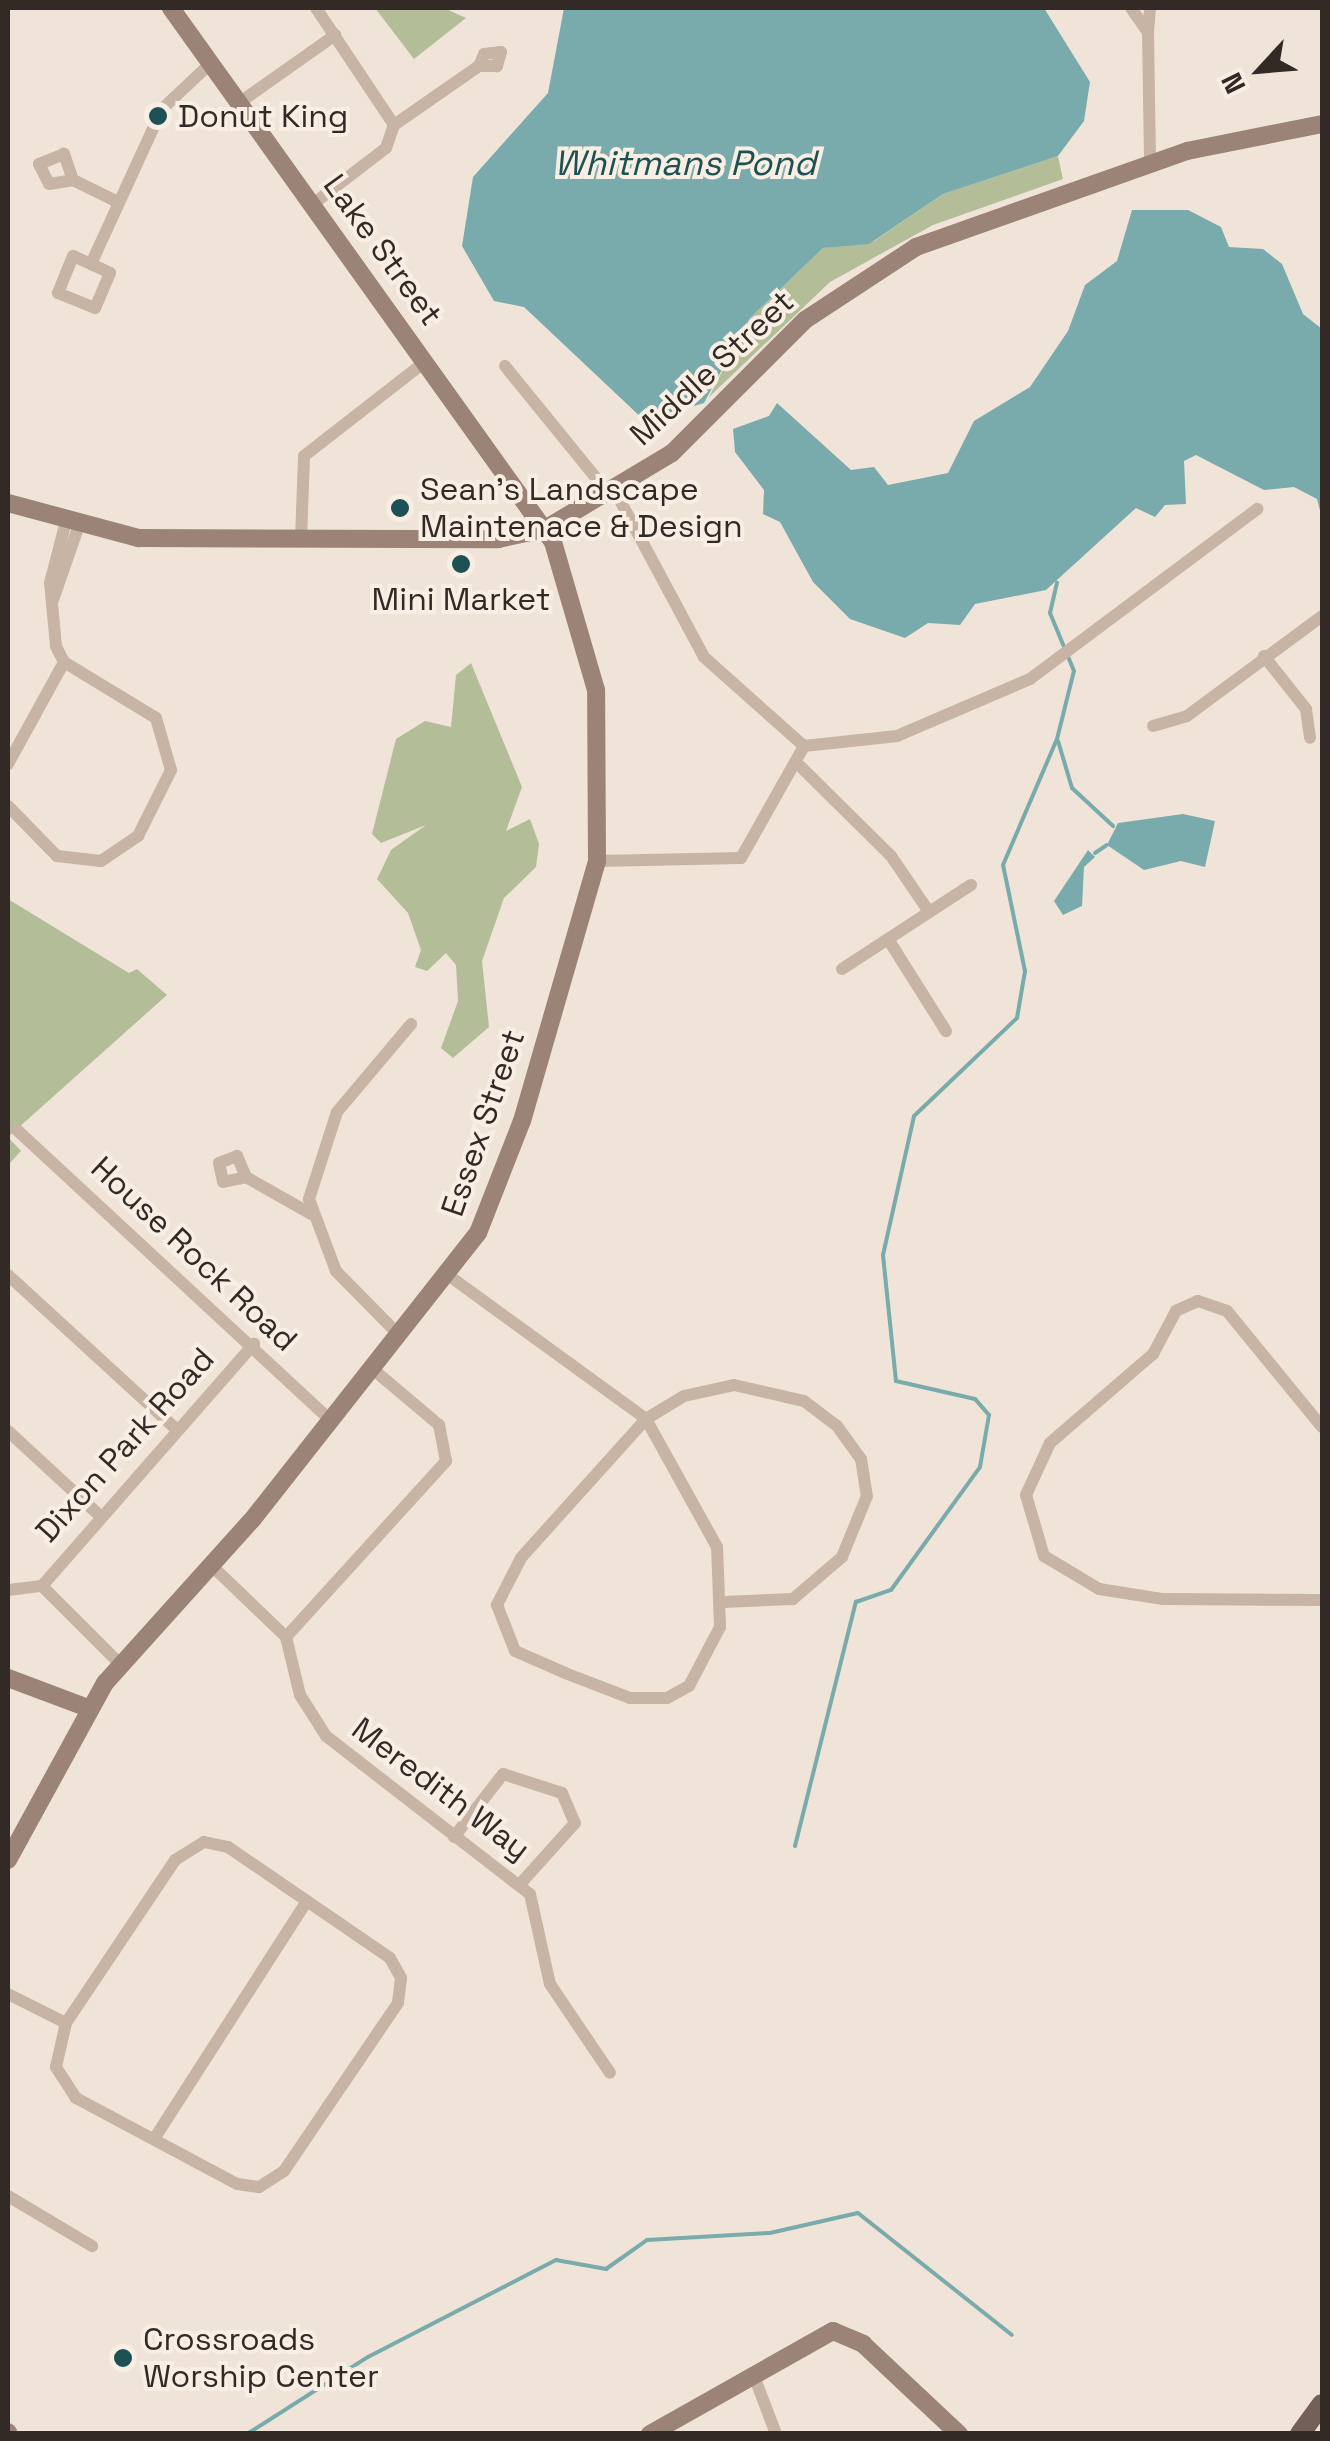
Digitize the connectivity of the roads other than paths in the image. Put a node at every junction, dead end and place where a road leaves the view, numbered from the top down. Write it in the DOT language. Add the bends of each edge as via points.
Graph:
graph roads {
  1 [pos="171,8"];
  2 [pos="316,8"];
  3 [pos="1130,8"];
  4 [pos="1151,8"];
  5 [pos="1148,32"];
  6 [pos="336,34"];
  7 [pos="211,64"];
  8 [pos="480,66"];
  9 [pos="239,102"];
  10 [pos="1322,124"];
  11 [pos="394,125"];
  12 [pos="1150,164"];
  13 [pos="73,180"];
  14 [pos="118,202"];
  15 [pos="313,204"];
  16 [pos="91,264"];
  17 [pos="426,361"];
  18 [pos="505,366"];
  19 [pos="612,493"];
  20 [pos="8,502"];
  21 [pos="1257,509"];
  22 [pos="71,527"];
  23 [pos="545,529"];
  24 [pos="301,539"];
  25 [pos="1322,616"];
  26 [pos="1264,656"];
  27 [pos="64,662"];
  28 [pos="1154,726"];
  29 [pos="1310,738"];
  30 [pos="804,746"];
  31 [pos="8,764"];
  32 [pos="800,766"];
  33 [pos="8,806"];
  34 [pos="598,861"];
  35 [pos="971,885"];
  36 [pos="928,912"];
  37 [pos="888,940"];
  38 [pos="842,969"];
  39 [pos="411,1024"];
  40 [pos="946,1031"];
  41 [pos="17,1130"];
  42 [pos="246,1177"];
  43 [pos="311,1214"];
  44 [pos="8,1275"];
  45 [pos="448,1275"];
  46 [pos="400,1336"];
  47 [pos="254,1344"];
  48 [pos="374,1370"];
  49 [pos="646,1419"];
  50 [pos="332,1422"];
  51 [pos="1322,1428"];
  52 [pos="176,1430"];
  53 [pos="8,1431"];
  54 [pos="98,1514"];
  55 [pos="212,1564"];
  56 [pos="42,1586"];
  57 [pos="8,1590"];
  58 [pos="1322,1600"];
  59 [pos="724,1602"];
  60 [pos="286,1637"];
  61 [pos="120,1664"];
  62 [pos="8,1678"];
  63 [pos="88,1708"];
  64 [pos="454,1838"];
  65 [pos="8,1860"];
  66 [pos="521,1883"];
  67 [pos="307,1901"];
  68 [pos="8,1994"];
  69 [pos="66,2023"];
  70 [pos="610,2073"];
  71 [pos="156,2136"];
  72 [pos="8,2196"];
  73 [pos="92,2246"];
  74 [pos="754,2376"];
  75 [pos="1322,2404"];
  76 [pos="650,2434"];
  77 [pos="776,2434"];
  78 [pos="958,2434"];
  79 [pos="1300,2434"];
  1 -- 7 [label="street, Lake Street"];
  2 -- 6 [label="street"];
  3 -- 5 [label="street"];
  4 -- 5 [label="street"];
  5 -- 12 [label="street"];
  6 -- 9 [label="street"];
  6 -- 11 [label="street"];
  7 -- 9 [label="street, Lake Street"];
  7 -- 14 [label="street" via="162,109"];
  8 -- 11 [label="street"];
  9 -- 15 [label="street, Lake Street"];
  10 -- 12 [label="street, Middle Street"];
  11 -- 15 [label="street" via="377,157"];
  12 -- 19 [label="street, Middle Street" via="935,239 858,280 787,336 690,438"];
  13 -- 14 [label="street"];
  14 -- 16 [label="street"];
  15 -- 17 [label="street, Lake Street"];
  16 -- 16 [label="street" via="73,256 58,292 95,308 110,273"];
  17 -- 23 [label="street, Lake Street"];
  17 -- 24 [label="street" via="308,449 299,470"];
  18 -- 19 [label="street"];
  19 -- 23 [label="street, Middle Street"];
  19 -- 30 [label="street" via="704,657"];
  20 -- 22 [label="street, Middle Street"];
  21 -- 30 [label="street" via="1068,656 897,736"];
  22 -- 24 [label="street, Middle Street"];
  22 -- 27 [label="street" via="52,602"];
  23 -- 24 [label="street, Middle Street" via="498,539"];
  23 -- 34 [label="street, Essex Street" via="570,580 594,677"];
  25 -- 26 [label="street"];
  26 -- 28 [label="street" via="1186,716"];
  26 -- 29 [label="street" via="1306,710"];
  27 -- 31 [label="street"];
  27 -- 33 [label="street" via="156,718 172,756 167,782 138,836 98,862 48,850"];
  30 -- 32 [label="street"];
  32 -- 34 [label="street" via="755,844 735,862"];
  32 -- 36 [label="street" via="891,856"];
  34 -- 45 [label="street, Essex Street" via="506,1164 478,1233"];
  35 -- 36 [label="street"];
  36 -- 37 [label="street"];
  37 -- 38 [label="street"];
  37 -- 40 [label="street"];
  39 -- 43 [label="street" via="328,1129"];
  41 -- 47 [label="street, House Rock Road"];
  42 -- 43 [label="street"];
  43 -- 46 [label="street" via="336,1271"];
  44 -- 52 [label="street"];
  45 -- 46 [label="street, Essex Street"];
  45 -- 49 [label="street"];
  46 -- 48 [label="street, Essex Street"];
  47 -- 50 [label="street, House Rock Road"];
  47 -- 52 [label="street, Dixon Park Road"];
  48 -- 50 [label="street, Essex Street"];
  48 -- 60 [label="street" via="438,1426 446,1461"];
  49 -- 59 [label="street" via="706,1516"];
  49 -- 59 [label="street" via="708,1388 760,1386 818,1409 862,1459 863,1515 823,1581 792,1598"];
  49 -- 59 [label="street" via="521,1558 497,1605 504,1639 565,1673 651,1701 688,1686 700,1670"];
  50 -- 55 [label="street, Essex Street"];
  51 -- 58 [label="street" via="1227,1310 1198,1301 1176,1311 1153,1354 1050,1444 1026,1495 1044,1556 1099,1589 1164,1599"];
  52 -- 54 [label="street, Dixon Park Road"];
  53 -- 54 [label="street"];
  54 -- 56 [label="street, Dixon Park Road"];
  55 -- 60 [label="street"];
  55 -- 61 [label="street, Essex Street"];
  56 -- 57 [label="street"];
  56 -- 61 [label="street"];
  60 -- 64 [label="street, Meredith Way" via="300,1696 326,1736"];
  61 -- 63 [label="street, Essex Street"];
  62 -- 63 [label="street"];
  63 -- 65 [label="street, Essex Street"];
  64 -- 66 [label="street, Meredith Way"];
  64 -- 66 [label="street" via="503,1774 562,1793 576,1823"];
  66 -- 70 [label="street, Meredith Way" via="538,1913 550,1984"];
  67 -- 69 [label="street" via="228,1847 194,1845"];
  67 -- 71 [label="street"];
  67 -- 71 [label="street" via="390,1958 398,2003 268,2184 237,2184"];
  68 -- 69 [label="street"];
  69 -- 71 [label="street" via="56,2067 66,2088"];
  72 -- 73 [label="street"];
  74 -- 76 [label="street"];
  74 -- 77 [label="street"];
  74 -- 78 [label="street" via="821,2334 846,2332"];
  75 -- 79 [label="main road"];
}
